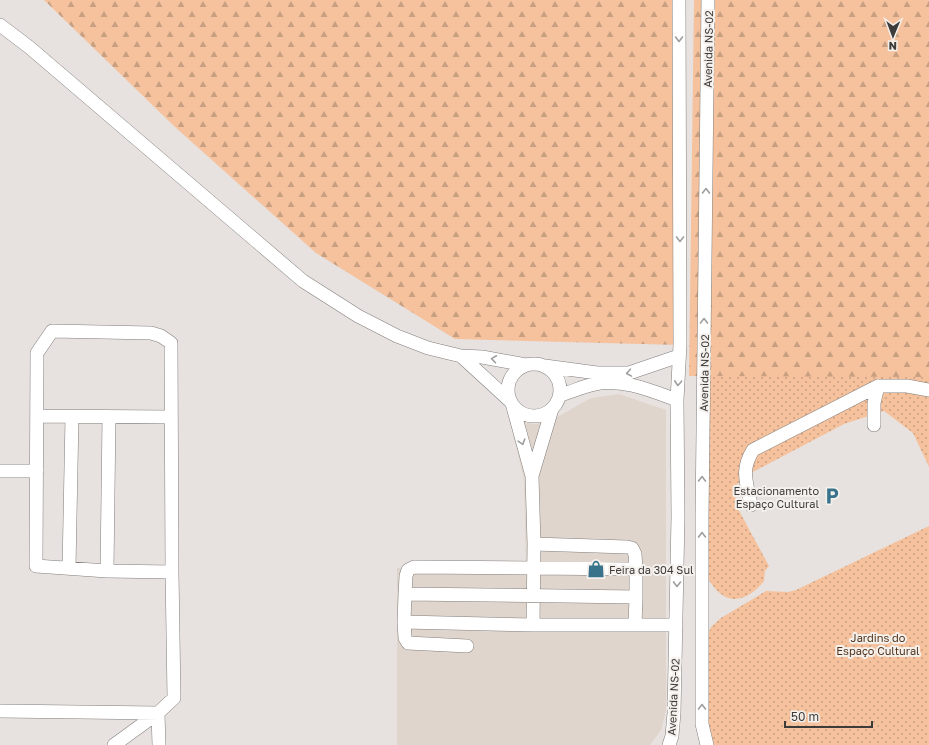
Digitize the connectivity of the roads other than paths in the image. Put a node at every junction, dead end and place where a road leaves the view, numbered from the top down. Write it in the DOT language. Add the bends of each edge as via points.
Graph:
graph roads {
  1 [pos="679,0"];
  2 [pos="708,0"];
  3 [pos="0,25"];
  4 [pos="461,356"];
  5 [pos="679,356"];
  6 [pos="526,364"];
  7 [pos="544,366"];
  8 [pos="878,386"];
  9 [pos="929,390"];
  10 [pos="560,395"];
  11 [pos="677,400"];
  12 [pos="511,404"];
  13 [pos="552,409"];
  14 [pos="37,416"];
  15 [pos="72,417"];
  16 [pos="109,417"];
  17 [pos="170,417"];
  18 [pos="874,425"];
  19 [pos="0,471"];
  20 [pos="37,471"];
  21 [pos="532,476"];
  22 [pos="751,505"];
  23 [pos="534,544"];
  24 [pos="69,568"];
  25 [pos="534,569"];
  26 [pos="636,569"];
  27 [pos="107,571"];
  28 [pos="172,572"];
  29 [pos="405,594"];
  30 [pos="534,595"];
  31 [pos="636,597"];
  32 [pos="404,622"];
  33 [pos="533,625"];
  34 [pos="635,625"];
  35 [pos="676,625"];
  36 [pos="467,646"];
  37 [pos="0,711"];
  38 [pos="158,713"];
  39 [pos="114,745"];
  40 [pos="159,745"];
  41 [pos="669,745"];
  42 [pos="707,745"];
  1 -- 5 [label="street, Avenida NS-02, one-way"];
  42 -- 2 [label="street, Avenida NS-02, one-way" via="702,724 702,502"];
  3 -- 4 [label="street" via="303,281 358,316 397,336 428,348"];
  6 -- 4 [label="street, one-way"];
  4 -- 12 [label="street"];
  5 -- 7 [label="street, one-way" via="629,374 596,373"];
  5 -- 11 [label="street, Avenida NS-02, one-way"];
  6 -- 7 [label="street"];
  6 -- 12 [label="street" via="516,370 510,378 507,389"];
  7 -- 10 [label="street" via="555,374 559,381"];
  8 -- 9 [label="street" via="907,386"];
  8 -- 18 [label="street" via="874,403"];
  8 -- 22 [label="street" via="753,450 744,470"];
  10 -- 11 [label="street" via="595,384 608,383 631,386"];
  10 -- 13 [label="street"];
  11 -- 35 [label="street, Avenida NS-02, one-way"];
  12 -- 13 [label="street" via="528,416 544,414"];
  12 -- 21 [label="street, one-way"];
  13 -- 21 [label="street"];
  14 -- 15 [label="street"];
  14 -- 17 [label="street" via="37,353 52,331 151,333 162,336 171,343"];
  14 -- 20 [label="street"];
  15 -- 16 [label="street"];
  15 -- 24 [label="street"];
  16 -- 17 [label="street"];
  16 -- 27 [label="street"];
  17 -- 28 [label="street"];
  19 -- 20 [label="street"];
  20 -- 24 [label="street" via="36,566"];
  21 -- 23 [label="street"];
  23 -- 25 [label="street"];
  23 -- 26 [label="street" via="632,548"];
  24 -- 27 [label="street"];
  25 -- 26 [label="street"];
  25 -- 29 [label="street" via="414,567 408,570"];
  25 -- 30 [label="street"];
  26 -- 31 [label="street"];
  27 -- 28 [label="street"];
  28 -- 38 [label="street" via="174,698"];
  29 -- 30 [label="street"];
  29 -- 32 [label="street"];
  30 -- 31 [label="street"];
  30 -- 33 [label="street"];
  31 -- 34 [label="street"];
  32 -- 33 [label="street"];
  32 -- 36 [label="street" via="405,638 408,643"];
  33 -- 34 [label="street"];
  34 -- 35 [label="street"];
  35 -- 41 [label="street, Avenida NS-02" via="674,713"];
  37 -- 38 [label="street"];
  38 -- 39 [label="street"];
  38 -- 40 [label="street"];
}
